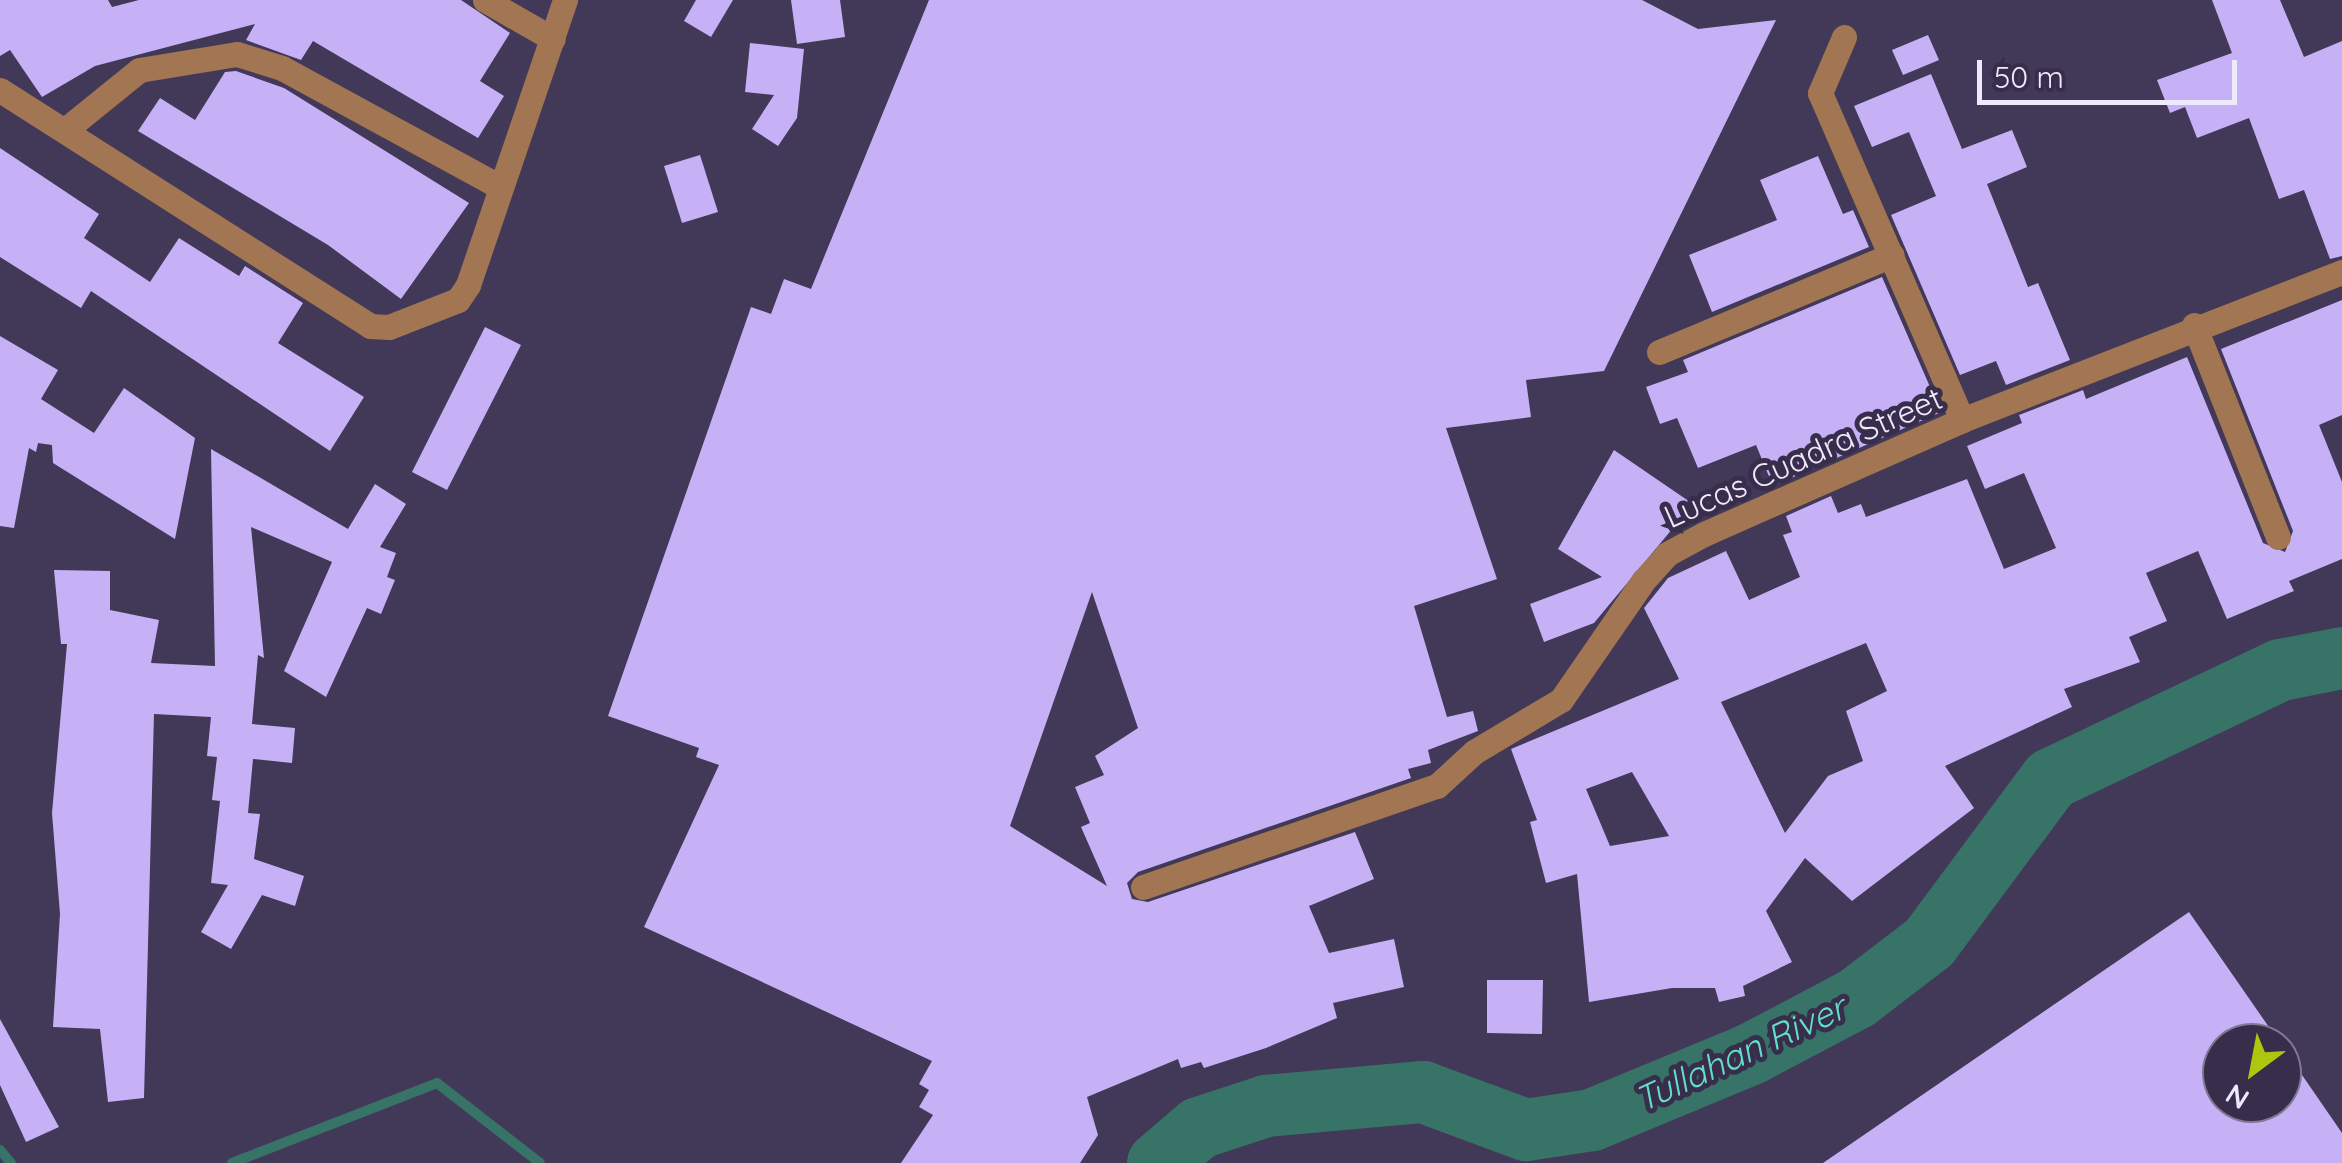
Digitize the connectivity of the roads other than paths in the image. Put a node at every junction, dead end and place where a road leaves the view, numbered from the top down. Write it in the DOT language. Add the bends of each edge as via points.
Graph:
graph roads {
  1 [pos="485,0"];
  2 [pos="565,0"];
  3 [pos="1844,37"];
  4 [pos="553,39"];
  5 [pos="0,90"];
  6 [pos="65,130"];
  7 [pos="497,184"];
  8 [pos="1892,254"];
  9 [pos="2342,272"];
  10 [pos="2194,325"];
  11 [pos="1659,352"];
  12 [pos="1962,420"];
  13 [pos="2278,538"];
  14 [pos="1142,887"];
  1 -- 4 [label="street"];
  2 -- 4 [label="street"];
  3 -- 8 [label="street" via="1820,93"];
  4 -- 7 [label="street"];
  5 -- 6 [label="street"];
  6 -- 7 [label="street" via="139,70 236,54 282,68"];
  6 -- 7 [label="street" via="370,326 389,327 458,300"];
  8 -- 11 [label="street"];
  8 -- 12 [label="street"];
  9 -- 10 [label="street, Lucas Cuadra Street"];
  10 -- 12 [label="street, Lucas Cuadra Street"];
  10 -- 13 [label="street"];
  12 -- 14 [label="street, Lucas Cuadra Street" via="1667,554 1561,700 1474,752 1437,786"];
}
